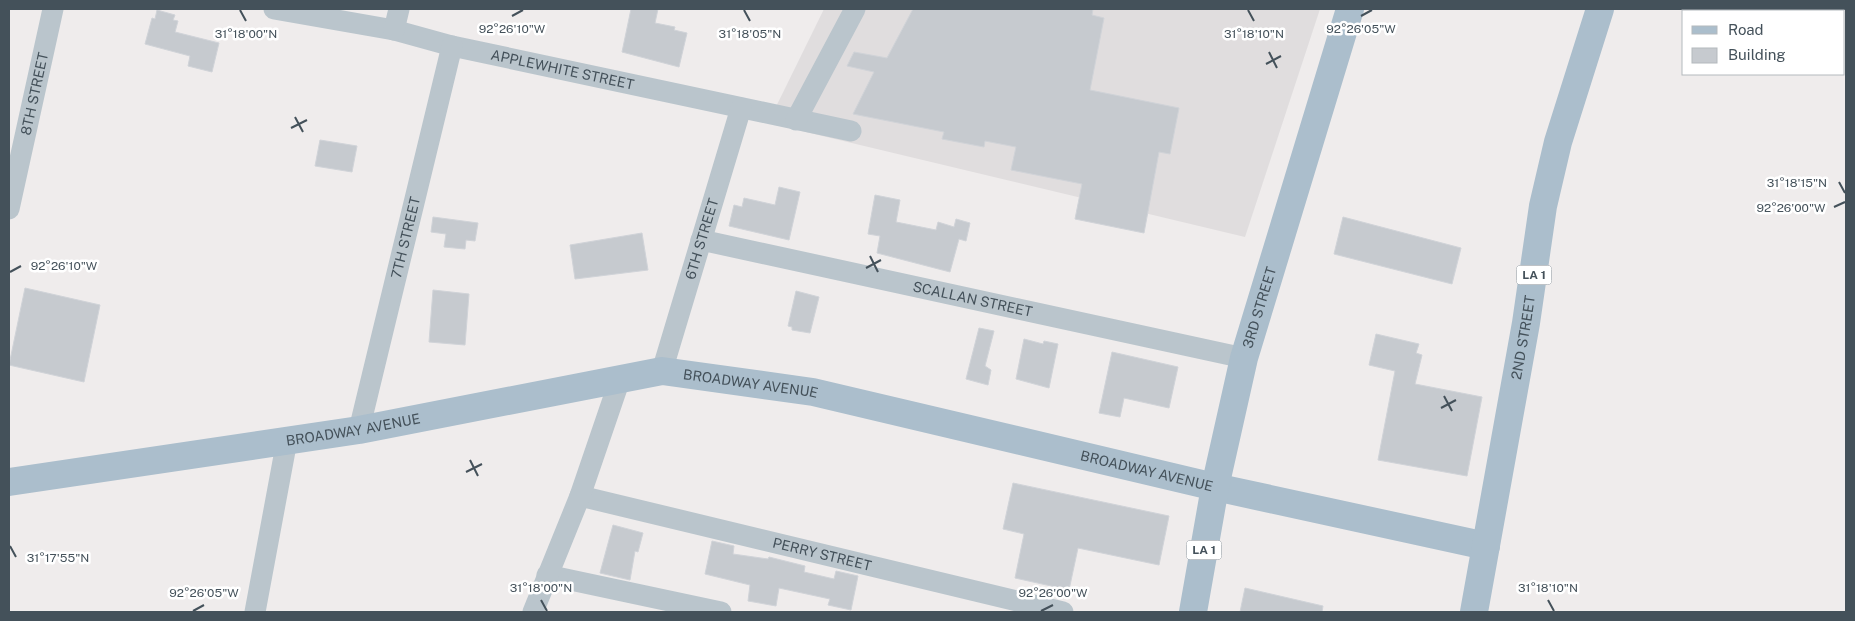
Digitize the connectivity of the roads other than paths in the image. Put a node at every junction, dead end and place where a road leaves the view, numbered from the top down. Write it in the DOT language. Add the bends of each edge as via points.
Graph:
graph roads {
  1 [pos="53,9"];
  2 [pos="274,9"];
  3 [pos="398,9"];
  4 [pos="855,9"];
  5 [pos="1350,9"];
  6 [pos="1600,9"];
  7 [pos="394,30"];
  8 [pos="452,46"];
  9 [pos="741,108"];
  10 [pos="796,120"];
  11 [pos="851,131"];
  12 [pos="9,209"];
  13 [pos="701,240"];
  14 [pos="1244,358"];
  15 [pos="662,371"];
  16 [pos="620,380"];
  17 [pos="359,430"];
  18 [pos="287,440"];
  19 [pos="9,482"];
  20 [pos="1215,487"];
  21 [pos="580,496"];
  22 [pos="1486,546"];
  23 [pos="547,575"];
  24 [pos="255,612"];
  25 [pos="533,612"];
  26 [pos="722,612"];
  27 [pos="1064,612"];
  28 [pos="1193,612"];
  29 [pos="1474,612"];
  1 -- 12 [label="street, 8TH STREET"];
  2 -- 7 [label="street, APPLEWHITE STREET"];
  3 -- 7 [label="street"];
  4 -- 10 [label="street"];
  5 -- 14 [label="main road, 3RD STREET / LA 1"];
  6 -- 22 [label="main road, 2ND STREET / LA 1" via="1558,142 1543,206 1526,323"];
  7 -- 8 [label="street, APPLEWHITE STREET"];
  8 -- 9 [label="street, APPLEWHITE STREET"];
  8 -- 17 [label="street, 7TH STREET"];
  9 -- 10 [label="street, APPLEWHITE STREET"];
  9 -- 13 [label="street, 6TH STREET"];
  10 -- 11 [label="street, APPLEWHITE STREET"];
  13 -- 14 [label="street, SCALLAN STREET"];
  13 -- 15 [label="street, 6TH STREET"];
  14 -- 20 [label="main road, 3RD STREET / LA 1"];
  15 -- 16 [label="main road, BROADWAY AVENUE"];
  15 -- 20 [label="main road, BROADWAY AVENUE" via="813,392"];
  16 -- 17 [label="main road, BROADWAY AVENUE"];
  16 -- 21 [label="street"];
  17 -- 18 [label="main road, BROADWAY AVENUE"];
  18 -- 19 [label="main road, BROADWAY AVENUE"];
  18 -- 24 [label="street"];
  20 -- 22 [label="main road, BROADWAY AVENUE"];
  20 -- 28 [label="main road, 3RD STREET / LA 1"];
  21 -- 23 [label="street"];
  21 -- 27 [label="street, PERRY STREET"];
  22 -- 29 [label="main road, 2ND STREET / LA 1"];
  23 -- 25 [label="street"];
  23 -- 26 [label="street"];
}
